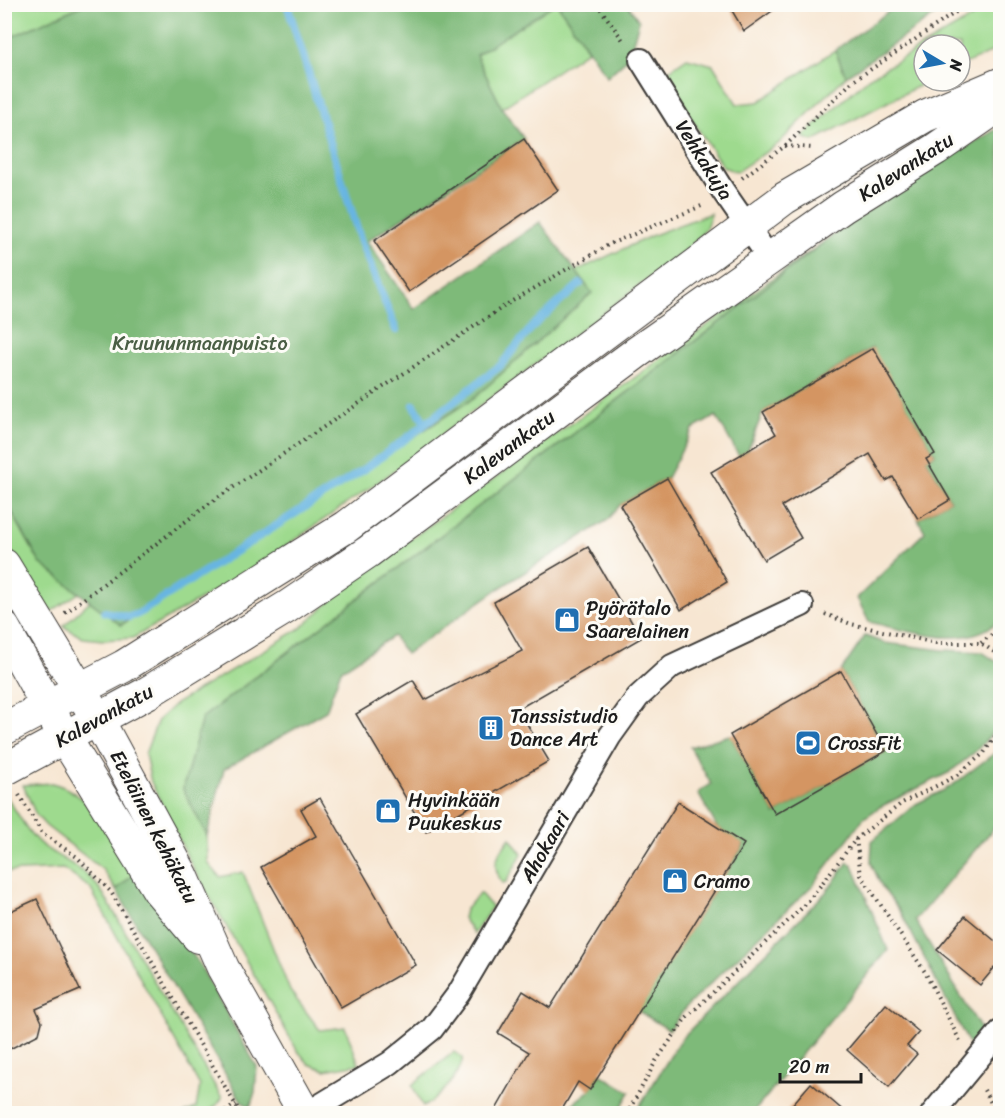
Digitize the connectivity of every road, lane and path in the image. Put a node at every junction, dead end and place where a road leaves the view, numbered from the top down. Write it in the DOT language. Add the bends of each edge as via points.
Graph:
graph roads {
  1 [pos="597,4"];
  2 [pos="973,4"];
  3 [pos="641,60"];
  4 [pos="1000,84"];
  5 [pos="1000,105"];
  6 [pos="723,191"];
  7 [pos="746,225"];
  8 [pos="770,259"];
  9 [pos="4,565"];
  10 [pos="802,605"];
  11 [pos="45,627"];
  12 [pos="4,628"];
  13 [pos="1000,628"];
  14 [pos="981,643"];
  15 [pos="1000,656"];
  16 [pos="81,688"];
  17 [pos="48,706"];
  18 [pos="98,720"];
  19 [pos="4,729"];
  20 [pos="1000,729"];
  21 [pos="65,738"];
  22 [pos="9,779"];
  23 [pos="856,839"];
  24 [pos="223,968"];
  25 [pos="1000,1032"];
  26 [pos="972,1066"];
  27 [pos="236,1104"];
  28 [pos="220,1113"];
  29 [pos="241,1113"];
  30 [pos="306,1113"];
  31 [pos="627,1113"];
  32 [pos="932,1113"];
  1 -- 3 [label="path" via="622,41"];
  2 -- 6 [label="path" via="852,82 785,146"];
  3 -- 6 [label="street, Vehkakuja"];
  4 -- 7 [label="main road, Kalevankatu" via="925,116 838,165"];
  5 -- 8 [label="main road, Kalevankatu"];
  6 -- 7 [label="street, Vehkakuja"];
  6 -- 11 [label="path" via="707,204 610,244 509,303 210,503"];
  7 -- 8 [label="street, Vehkakuja"];
  7 -- 16 [label="main road, Kalevankatu" via="346,527 144,654"];
  8 -- 18 [label="main road, Kalevankatu" via="368,552 287,607"];
  9 -- 11 [label="main road, Eteläinen kehäkatu"];
  10 -- 14 [label="path" via="851,624 936,643"];
  10 -- 30 [label="street, Ahokaari" via="672,666 638,697 610,736 459,993 432,1029 390,1063"];
  11 -- 16 [label="main road, Eteläinen kehäkatu"];
  12 -- 17 [label="main road, Eteläinen kehäkatu"];
  13 -- 14 [label="path"];
  14 -- 15 [label="path"];
  16 -- 17 [label="main road, Kalevankatu"];
  16 -- 18 [label="main road, Eteläinen kehäkatu"];
  17 -- 19 [label="main road, Kalevankatu"];
  17 -- 21 [label="main road, Eteläinen kehäkatu"];
  18 -- 21 [label="main road, Kalevankatu"];
  18 -- 24 [label="main road, Eteläinen kehäkatu" via="182,875"];
  20 -- 23 [label="path" via="984,753 956,776 902,803"];
  21 -- 22 [label="main road, Kalevankatu"];
  21 -- 24 [label="main road, Eteläinen kehäkatu" via="159,891"];
  22 -- 27 [label="path" via="42,833 77,857 111,892"];
  23 -- 26 [label="path" via="861,875 925,972"];
  23 -- 31 [label="path" via="807,903 686,1018"];
  24 -- 30 [label="main road, Eteläinen kehäkatu"];
  25 -- 26 [label="street"];
  26 -- 32 [label="street"];
  27 -- 28 [label="path"];
  27 -- 29 [label="path"];
}
